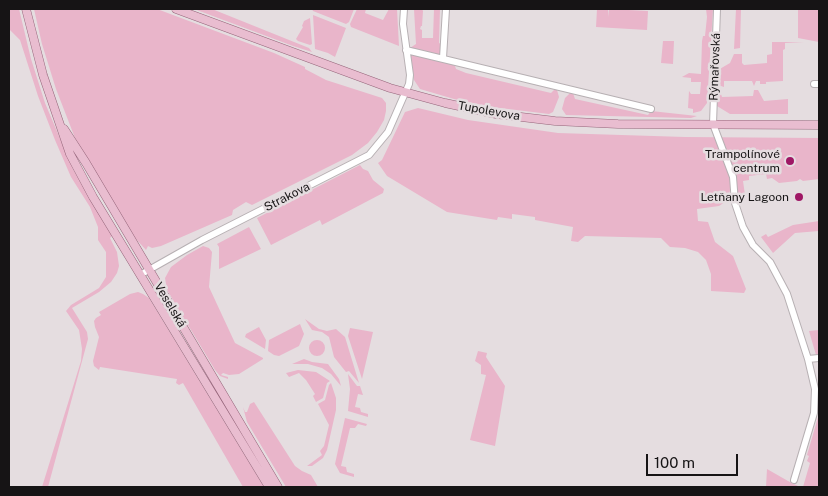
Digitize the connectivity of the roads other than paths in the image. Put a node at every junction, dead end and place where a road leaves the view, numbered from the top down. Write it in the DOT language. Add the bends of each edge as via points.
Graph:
graph roads {
  1 [pos="26,9"];
  2 [pos="176,9"];
  3 [pos="404,9"];
  4 [pos="446,9"];
  5 [pos="717,9"];
  6 [pos="406,50"];
  7 [pos="443,58"];
  8 [pos="405,93"];
  9 [pos="651,109"];
  10 [pos="60,123"];
  11 [pos="713,124"];
  12 [pos="819,125"];
  13 [pos="150,270"];
  14 [pos="140,275"];
  15 [pos="819,358"];
  16 [pos="808,359"];
  17 [pos="226,398"];
  18 [pos="218,403"];
  19 [pos="794,480"];
  20 [pos="269,487"];
  21 [pos="278,487"];
  1 -- 10 [label="main road, Veselská" via="40,66"];
  2 -- 8 [label="main road, Tupolevova"];
  3 -- 6 [label="street, Strakova"];
  4 -- 7 [label="street"];
  5 -- 11 [label="street, Rýmařovská"];
  6 -- 7 [label="street"];
  6 -- 8 [label="street, Strakova" via="410,75"];
  7 -- 9 [label="street"];
  8 -- 11 [label="main road, Tupolevova" via="496,114 555,121"];
  8 -- 13 [label="street, Strakova" via="388,132 369,155"];
  10 -- 13 [label="main road, Veselská"];
  10 -- 14 [label="main road, Veselská" via="80,172"];
  11 -- 12 [label="main road, Tupolevova"];
  11 -- 16 [label="street" via="733,177 735,203 743,227 753,245 770,262 787,294"];
  13 -- 14 [label="street, Strakova"];
  13 -- 17 [label="main road, Veselská"];
  14 -- 18 [label="main road, Veselská"];
  15 -- 16 [label="street"];
  16 -- 19 [label="street" via="815,389 814,413"];
  17 -- 18 [label="street"];
  17 -- 21 [label="main road, Veselská"];
  18 -- 20 [label="main road, Veselská"];
}
